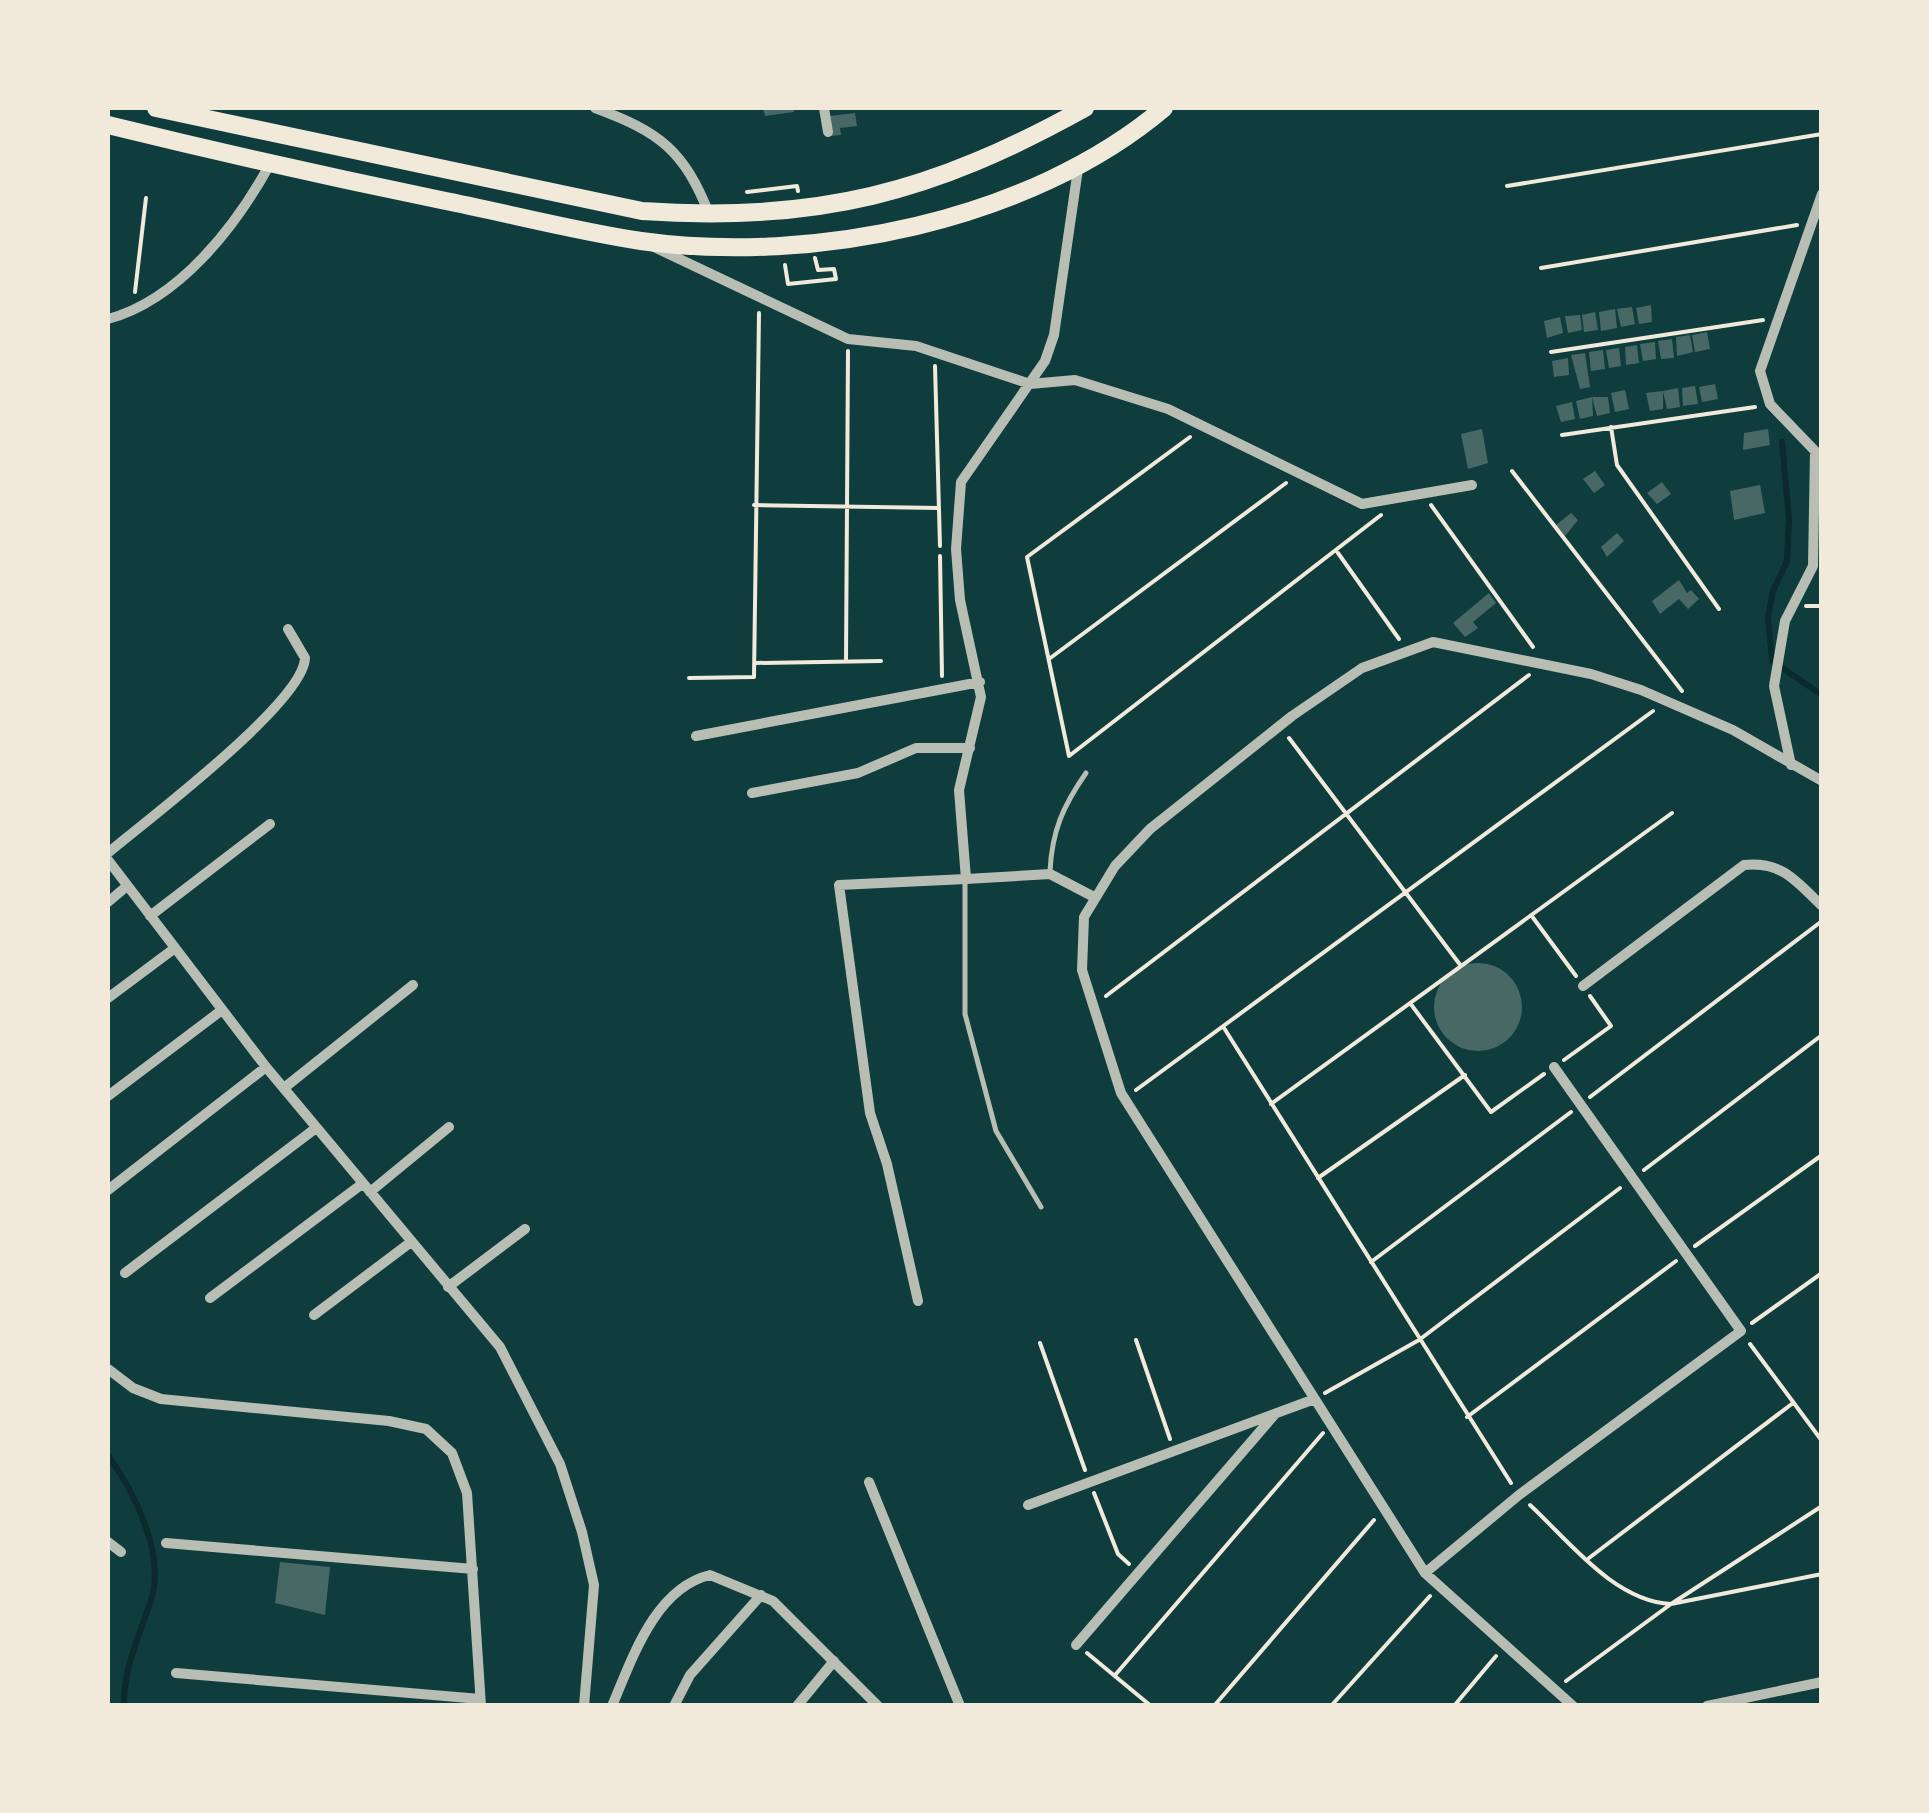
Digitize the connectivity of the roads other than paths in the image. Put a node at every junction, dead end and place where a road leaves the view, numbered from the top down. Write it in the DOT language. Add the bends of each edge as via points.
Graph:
graph roads {
  1 [pos="156,108"];
  2 [pos="595,108"];
  3 [pos="824,108"];
  4 [pos="1085,108"];
  5 [pos="1164,108"];
  6 [pos="108,126"];
  7 [pos="828,132"];
  8 [pos="270,164"];
  9 [pos="1078,169"];
  10 [pos="1822,194"];
  11 [pos="710,216"];
  12 [pos="1817,224"];
  13 [pos="642,241"];
  14 [pos="108,318"];
  15 [pos="1030,384"];
  16 [pos="1819,451"];
  17 [pos="1472,485"];
  18 [pos="288,628"];
  19 [pos="980,682"];
  20 [pos="696,736"];
  21 [pos="970,748"];
  22 [pos="1791,765"];
  23 [pos="1086,774"];
  24 [pos="1822,781"];
  25 [pos="752,793"];
  26 [pos="270,824"];
  27 [pos="108,856"];
  28 [pos="1050,874"];
  29 [pos="966,879"];
  30 [pos="128,886"];
  31 [pos="1094,897"];
  32 [pos="108,902"];
  33 [pos="1822,906"];
  34 [pos="150,916"];
  35 [pos="175,948"];
  36 [pos="413,986"];
  37 [pos="1582,986"];
  38 [pos="108,998"];
  39 [pos="222,1010"];
  40 [pos="266,1067"];
  41 [pos="1554,1067"];
  42 [pos="284,1088"];
  43 [pos="108,1096"];
  44 [pos="449,1126"];
  45 [pos="316,1128"];
  46 [pos="366,1188"];
  47 [pos="108,1190"];
  48 [pos="1041,1207"];
  49 [pos="525,1229"];
  50 [pos="410,1242"];
  51 [pos="125,1273"];
  52 [pos="448,1287"];
  53 [pos="210,1298"];
  54 [pos="918,1301"];
  55 [pos="314,1315"];
  56 [pos="108,1368"];
  57 [pos="1312,1400"];
  58 [pos="1275,1414"];
  59 [pos="869,1482"];
  60 [pos="1028,1505"];
  61 [pos="108,1542"];
  62 [pos="166,1543"];
  63 [pos="121,1552"];
  64 [pos="473,1570"];
  65 [pos="1426,1573"];
  66 [pos="761,1595"];
  67 [pos="1076,1644"];
  68 [pos="834,1662"];
  69 [pos="176,1673"];
  70 [pos="1822,1682"];
  71 [pos="480,1702"];
  72 [pos="584,1706"];
  73 [pos="612,1706"];
  74 [pos="674,1706"];
  75 [pos="797,1706"];
  76 [pos="878,1706"];
  77 [pos="960,1706"];
  78 [pos="1573,1706"];
  79 [pos="1707,1706"];
  1 -- 11 [label="highway" via="642,211"];
  2 -- 11 [label="street" via="643,126 675,149"];
  3 -- 7 [label="street"];
  4 -- 11 [label="highway" via="1034,136 879,196 828,208"];
  5 -- 9 [label="highway"];
  6 -- 8 [label="highway"];
  8 -- 13 [label="highway"];
  8 -- 14 [label="street" via="214,245 132,312"];
  9 -- 13 [label="highway" via="928,223 832,242 719,247"];
  9 -- 15 [label="street" via="1054,335"];
  10 -- 12 [label="street"];
  12 -- 16 [label="street" via="1760,370 1770,404"];
  13 -- 15 [label="street" via="848,339 935,351"];
  15 -- 17 [label="street" via="1076,380 1206,426 1362,504"];
  15 -- 19 [label="street" via="961,482 960,600"];
  16 -- 22 [label="street" via="1813,566 1785,621 1774,686"];
  18 -- 27 [label="street" via="305,658 298,684"];
  19 -- 20 [label="street"];
  19 -- 21 [label="street"];
  21 -- 25 [label="street" via="916,748 858,773"];
  21 -- 29 [label="street" via="959,790"];
  22 -- 24 [label="street"];
  22 -- 31 [label="street" via="1733,730 1591,674 1433,642 1362,668 1280,726 1150,829"];
  23 -- 28 [label="lane" via="1063,806 1051,839"];
  26 -- 34 [label="street"];
  27 -- 30 [label="street"];
  28 -- 29 [label="street"];
  28 -- 31 [label="street"];
  29 -- 48 [label="lane" via="965,1014 996,1131"];
  29 -- 54 [label="street" via="839,885 870,1113"];
  30 -- 32 [label="street"];
  30 -- 34 [label="street"];
  31 -- 57 [label="street" via="1084,916 1082,970 1124,1098"];
  33 -- 37 [label="street" via="1784,869 1744,865"];
  34 -- 35 [label="street"];
  35 -- 38 [label="street"];
  35 -- 39 [label="street"];
  36 -- 42 [label="street"];
  39 -- 40 [label="street"];
  39 -- 43 [label="street"];
  40 -- 42 [label="street"];
  40 -- 47 [label="street"];
  41 -- 65 [label="street" via="1740,1331 1518,1495"];
  42 -- 45 [label="street"];
  44 -- 46 [label="street"];
  45 -- 46 [label="street"];
  45 -- 51 [label="street"];
  46 -- 50 [label="street"];
  46 -- 53 [label="street"];
  49 -- 52 [label="street"];
  50 -- 52 [label="street"];
  50 -- 55 [label="street"];
  52 -- 72 [label="street" via="500,1346 560,1464 594,1585"];
  56 -- 64 [label="street" via="161,1399 426,1429 452,1453 467,1493"];
  57 -- 58 [label="street"];
  57 -- 65 [label="street"];
  58 -- 60 [label="street"];
  58 -- 67 [label="street"];
  59 -- 77 [label="street"];
  61 -- 63 [label="street"];
  62 -- 64 [label="street"];
  64 -- 71 [label="street"];
  65 -- 78 [label="street"];
  66 -- 68 [label="street"];
  66 -- 73 [label="street" via="710,1575 683,1584 636,1649"];
  66 -- 74 [label="street" via="690,1675"];
  68 -- 75 [label="street"];
  68 -- 76 [label="street"];
  69 -- 71 [label="street"];
  70 -- 79 [label="street"];
}
